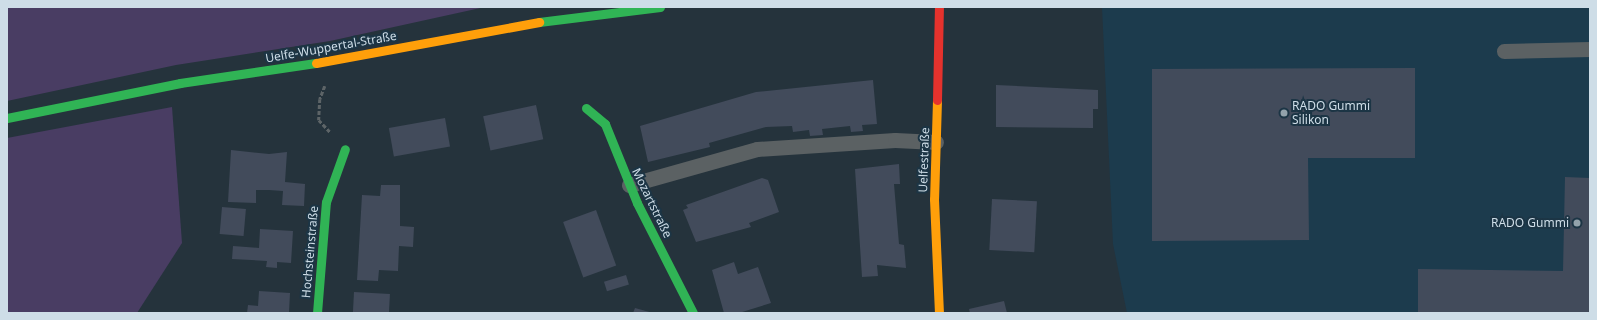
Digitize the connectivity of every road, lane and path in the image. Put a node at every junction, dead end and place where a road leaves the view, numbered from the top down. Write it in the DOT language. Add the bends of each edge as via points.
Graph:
graph roads {
  1 [pos="660,7"];
  2 [pos="940,7"];
  3 [pos="1572,7"];
  4 [pos="1590,7"];
  5 [pos="1590,49"];
  6 [pos="1504,51"];
  7 [pos="320,99"];
  8 [pos="586,108"];
  9 [pos="7,118"];
  10 [pos="319,120"];
  11 [pos="936,142"];
  12 [pos="345,149"];
  13 [pos="629,185"];
  14 [pos="317,313"];
  15 [pos="694,313"];
  16 [pos="939,313"];
  1 -- 9 [label="street, Uelfe-Wuppertal-Straße" via="559,18 330,61 180,83"];
  2 -- 11 [label="street, Uelfestraße"];
  3 -- 4 [label="path"];
  5 -- 6 [label="lane"];
  7 -- 10 [label="path"];
  8 -- 13 [label="street, Mozartstraße" via="605,124"];
  11 -- 13 [label="lane" via="895,140 757,149"];
  11 -- 16 [label="street, Uelfestraße"];
  12 -- 14 [label="street, Hochsteinstraße" via="326,202"];
  13 -- 15 [label="street, Mozartstraße"];
}
